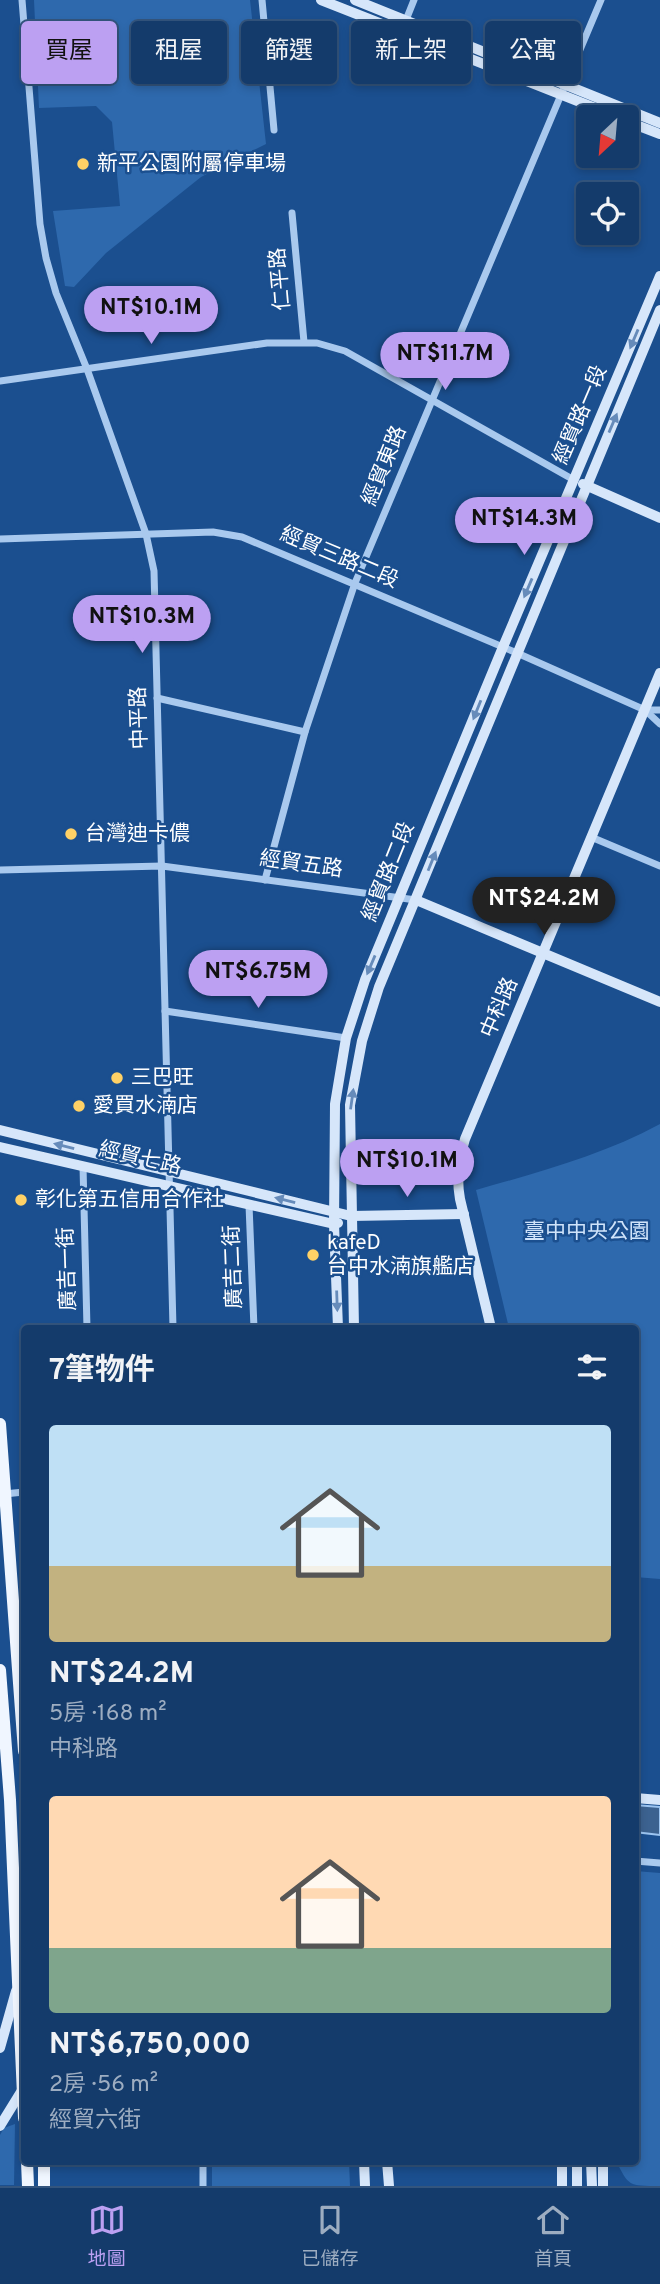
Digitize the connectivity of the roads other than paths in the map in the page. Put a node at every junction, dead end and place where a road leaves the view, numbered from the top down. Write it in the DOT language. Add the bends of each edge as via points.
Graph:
graph roads {
  1 [pos="22,0"];
  2 [pos="262,0"];
  3 [pos="321,0"];
  4 [pos="355,0"];
  5 [pos="414,0"];
  6 [pos="601,0"];
  7 [pos="406,20"];
  8 [pos="563,89"];
  9 [pos="594,105"];
  10 [pos="660,123"];
  11 [pos="639,126"];
  12 [pos="274,130"];
  13 [pos="660,134"];
  14 [pos="292,214"];
  15 [pos="660,276"];
  16 [pos="660,310"];
  17 [pos="304,342"];
  18 [pos="87,369"];
  19 [pos="0,381"];
  20 [pos="431,400"];
  21 [pos="574,480"];
  22 [pos="587,486"];
  23 [pos="660,518"];
  24 [pos="146,534"];
  25 [pos="0,539"];
  26 [pos="355,583"];
  27 [pos="503,647"];
  28 [pos="517,653"];
  29 [pos="660,673"];
  30 [pos="157,698"];
  31 [pos="645,710"];
  32 [pos="660,710"];
  33 [pos="660,724"];
  34 [pos="305,732"];
  35 [pos="592,837"];
  36 [pos="162,866"];
  37 [pos="660,866"];
  38 [pos="0,870"];
  39 [pos="265,880"];
  40 [pos="399,898"];
  41 [pos="416,900"];
  42 [pos="543,954"];
  43 [pos="660,1002"];
  44 [pos="165,1011"];
  45 [pos="346,1038"];
  46 [pos="0,1130"];
  47 [pos="0,1147"];
  48 [pos="83,1166"];
  49 [pos="169,1171"];
  50 [pos="170,1186"];
  51 [pos="249,1205"];
  52 [pos="334,1212"];
  53 [pos="464,1214"];
  54 [pos="351,1216"];
  55 [pos="334,1224"];
  56 [pos="87,1325"];
  57 [pos="173,1325"];
  58 [pos="254,1325"];
  59 [pos="338,1325"];
  60 [pos="354,1325"];
  61 [pos="490,1325"];
  62 [pos="0,1424"];
  63 [pos="21,1492"];
  64 [pos="2,1494"];
  65 [pos="0,1670"];
  66 [pos="21,1716"];
  67 [pos="21,1752"];
  68 [pos="6,1755"];
  69 [pos="639,1798"];
  70 [pos="660,1800"];
  71 [pos="639,1861"];
  72 [pos="660,1863"];
  73 [pos="18,1981"];
  74 [pos="21,2034"];
  75 [pos="0,2048"];
  76 [pos="21,2093"];
  77 [pos="0,2126"];
  78 [pos="27,2165"];
  79 [pos="44,2165"];
  80 [pos="203,2165"];
  81 [pos="364,2165"];
  82 [pos="387,2165"];
  83 [pos="562,2165"];
  84 [pos="577,2165"];
  85 [pos="591,2165"];
  86 [pos="603,2165"];
  87 [pos="44,2185"];
  88 [pos="28,2186"];
  89 [pos="203,2186"];
  90 [pos="365,2186"];
  91 [pos="389,2186"];
  92 [pos="562,2186"];
  93 [pos="577,2186"];
  94 [pos="592,2186"];
  95 [pos="603,2186"];
  1 -- 18 [label="street, 中平路" via="40,224 55,293"];
  2 -- 12 [label="street"];
  3 -- 8 [label="street"];
  4 -- 7 [label="street"];
  5 -- 7 [label="street"];
  6 -- 8 [label="street, 經貿東路"];
  7 -- 8 [label="street"];
  8 -- 9 [label="street"];
  8 -- 10 [label="street"];
  8 -- 20 [label="street, 經貿東路"];
  11 -- 13 [label="street"];
  14 -- 17 [label="street, 仁平路"];
  15 -- 21 [label="street, 經貿路一段, one-way"];
  22 -- 16 [label="street, 經貿路一段, one-way"];
  17 -- 18 [label="street" via="267,343"];
  17 -- 20 [label="street" via="345,351"];
  18 -- 19 [label="street"];
  18 -- 24 [label="street, 中平路"];
  20 -- 21 [label="street"];
  20 -- 26 [label="street, 經貿東路"];
  21 -- 22 [label="street"];
  21 -- 27 [label="street, 經貿路一段, one-way"];
  22 -- 23 [label="street"];
  22 -- 28 [label="street, 經貿路一段"];
  24 -- 25 [label="street, 經貿三路二段"];
  24 -- 26 [label="street, 經貿三路二段" via="213,532 242,537"];
  24 -- 30 [label="street, 中平路" via="154,571"];
  26 -- 27 [label="street, 經貿三路二段"];
  26 -- 34 [label="street, 經貿東路"];
  27 -- 28 [label="street, 經貿三路二段"];
  27 -- 40 [label="street, 經貿路二段, one-way"];
  28 -- 31 [label="street, 經貿三路二段"];
  41 -- 28 [label="street, 經貿路二段, one-way"];
  29 -- 31 [label="street, 中科路"];
  30 -- 34 [label="street"];
  30 -- 36 [label="street, 中平路"];
  31 -- 32 [label="street, 經貿三路二段"];
  31 -- 33 [label="street, 經貿三路二段"];
  31 -- 35 [label="street, 中科路"];
  34 -- 39 [label="street, 經貿東路"];
  35 -- 37 [label="street"];
  35 -- 42 [label="street, 中科路"];
  36 -- 38 [label="street, 經貿五路"];
  36 -- 39 [label="street, 經貿五路"];
  36 -- 44 [label="street, 中平路"];
  39 -- 40 [label="street, 經貿五路"];
  40 -- 41 [label="street, 經貿五路"];
  40 -- 45 [label="street, 經貿路二段, one-way"];
  41 -- 42 [label="street, 經貿五路"];
  54 -- 41 [label="street, 經貿路二段, one-way" via="350,1105 362,1041"];
  42 -- 43 [label="street, 經貿五路"];
  42 -- 53 [label="street, 中科路" via="466,1139 456,1178"];
  44 -- 45 [label="street"];
  44 -- 49 [label="street, 中平路"];
  45 -- 52 [label="street, 經貿路二段" via="335,1104"];
  49 -- 46 [label="street, 經貿七路, one-way"];
  47 -- 48 [label="street, 經貿七路"];
  48 -- 50 [label="street, 經貿七路"];
  48 -- 56 [label="street, 廣吉一街"];
  49 -- 50 [label="street, 中平路"];
  52 -- 49 [label="street, 經貿七路, one-way"];
  50 -- 51 [label="street, 經貿七路"];
  50 -- 57 [label="street, 中平路"];
  51 -- 55 [label="street, 經貿七路"];
  51 -- 58 [label="street, 廣吉二街"];
  52 -- 54 [label="street, 經貿七路"];
  52 -- 55 [label="street, 經貿路二段"];
  53 -- 54 [label="street, 經貿七路"];
  53 -- 61 [label="street, 中科路"];
  54 -- 55 [label="street, 經貿七路"];
  54 -- 60 [label="street, 經貿路二段"];
  55 -- 59 [label="street, 經貿路二段, one-way"];
  62 -- 64 [label="main road"];
  63 -- 64 [label="street"];
  64 -- 66 [label="main road"];
  65 -- 68 [label="main road"];
  67 -- 68 [label="street"];
  68 -- 73 [label="main road"];
  69 -- 70 [label="street"];
  71 -- 72 [label="street"];
  73 -- 74 [label="main road"];
  73 -- 75 [label="street"];
  76 -- 77 [label="street"];
  78 -- 88 [label="main road"];
  79 -- 87 [label="main road"];
  80 -- 89 [label="street"];
  81 -- 90 [label="street"];
  82 -- 91 [label="street"];
  83 -- 92 [label="street"];
  84 -- 93 [label="street"];
  85 -- 94 [label="street"];
  86 -- 95 [label="street"];
}
